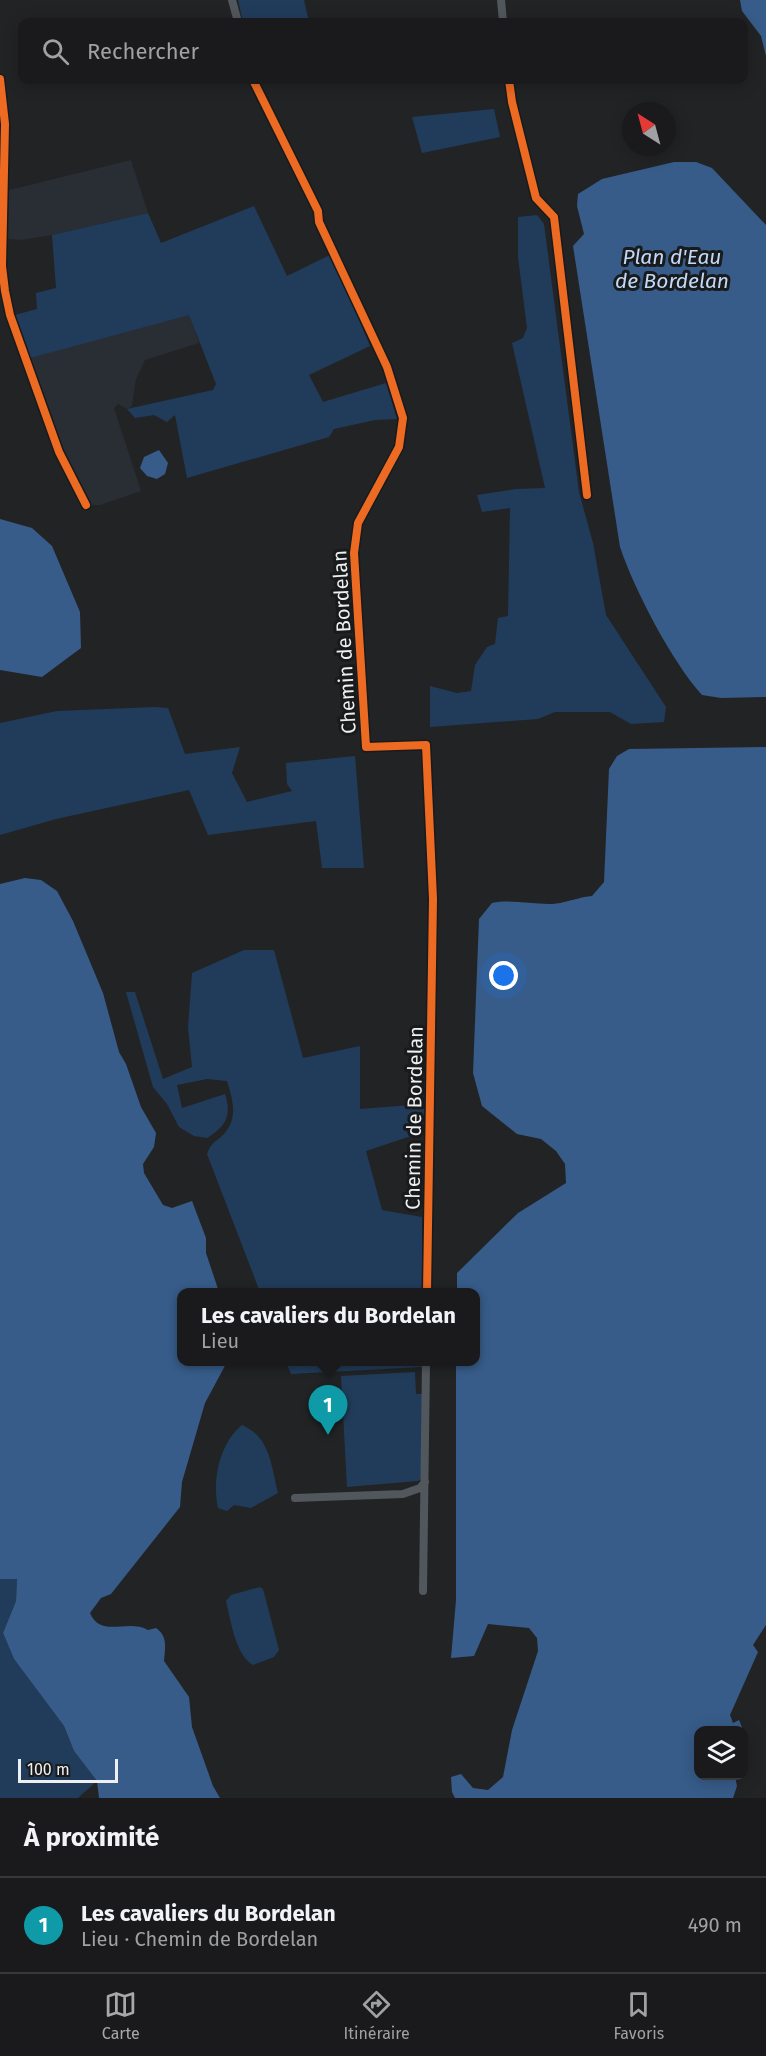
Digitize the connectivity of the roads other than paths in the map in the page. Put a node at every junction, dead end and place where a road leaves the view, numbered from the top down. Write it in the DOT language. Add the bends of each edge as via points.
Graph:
graph roads {
  1 [pos="232,0"];
  2 [pos="501,0"];
  3 [pos="237,18"];
  4 [pos="503,18"];
  5 [pos="0,80"];
  6 [pos="255,84"];
  7 [pos="510,84"];
  8 [pos="587,495"];
  9 [pos="86,505"];
  10 [pos="427,1288"];
  11 [pos="426,1366"];
  12 [pos="425,1482"];
  13 [pos="295,1498"];
  14 [pos="423,1591"];
  1 -- 3 [label="street"];
  2 -- 4 [label="street"];
  5 -- 9 [label="street" via="5,124 5,291 59,452"];
  6 -- 10 [label="street, Chemin de Bordelan" via="318,211 319,222 387,367 403,418 399,447 358,523 354,553 366,747 426,745 433,899"];
  7 -- 8 [label="street" via="536,198 554,217"];
  11 -- 12 [label="street"];
  12 -- 13 [label="street" via="404,1494"];
  12 -- 14 [label="street"];
}
